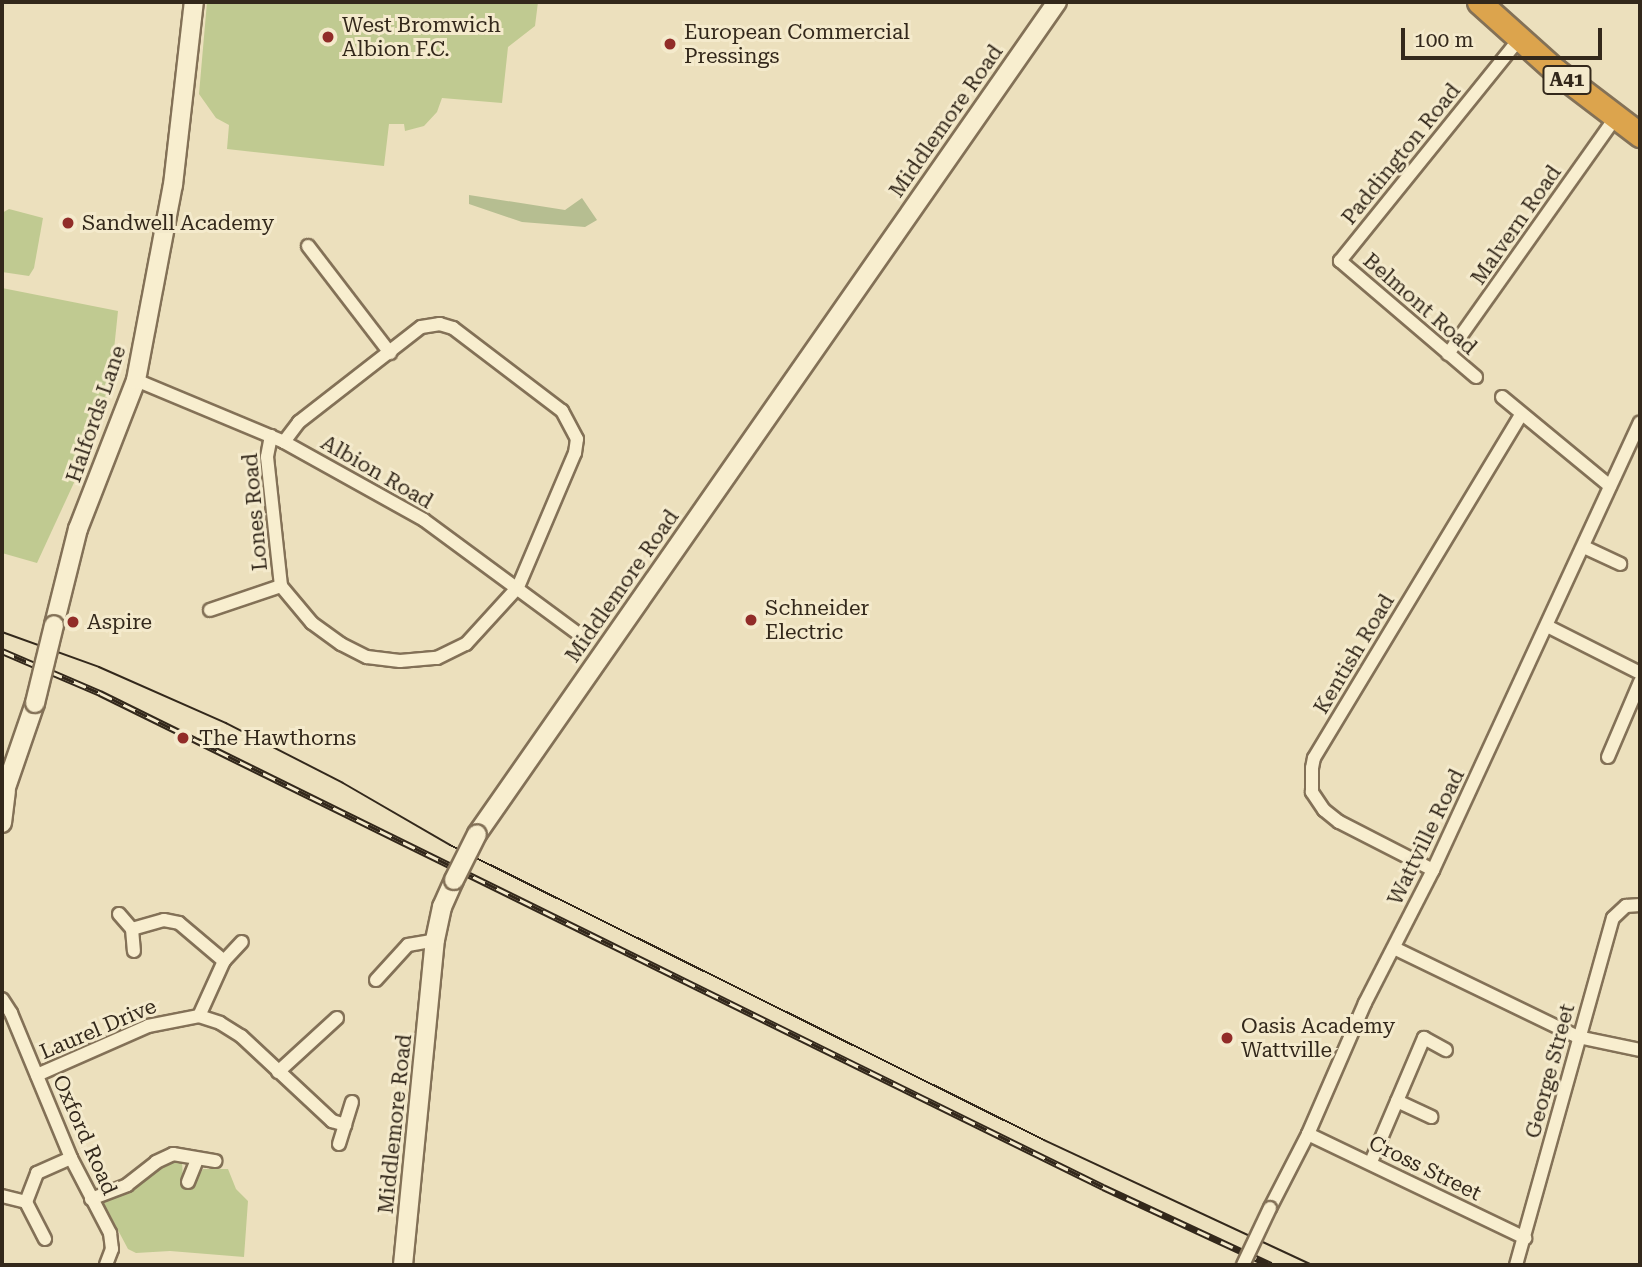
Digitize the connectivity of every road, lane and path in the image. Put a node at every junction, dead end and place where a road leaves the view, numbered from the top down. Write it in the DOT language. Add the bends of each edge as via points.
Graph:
graph roads {
  1 [pos="194,2"];
  2 [pos="1057,2"];
  3 [pos="1479,2"];
  4 [pos="1520,38"];
  5 [pos="1615,118"];
  6 [pos="1640,135"];
  7 [pos="309,246"];
  8 [pos="1340,261"];
  9 [pos="390,353"];
  10 [pos="1448,354"];
  11 [pos="1476,377"];
  12 [pos="136,380"];
  13 [pos="1502,397"];
  14 [pos="1521,415"];
  15 [pos="1640,423"];
  16 [pos="271,436"];
  17 [pos="284,442"];
  18 [pos="1610,486"];
  19 [pos="1584,547"];
  20 [pos="1619,564"];
  21 [pos="281,586"];
  22 [pos="518,587"];
  23 [pos="210,610"];
  24 [pos="1547,626"];
  25 [pos="578,633"];
  26 [pos="1640,673"];
  27 [pos="1640,682"];
  28 [pos="1608,757"];
  29 [pos="4,795"];
  30 [pos="2,823"];
  31 [pos="1433,870"];
  32 [pos="1640,905"];
  33 [pos="119,914"];
  34 [pos="132,929"];
  35 [pos="435,940"];
  36 [pos="242,942"];
  37 [pos="1394,948"];
  38 [pos="134,951"];
  39 [pos="224,961"];
  40 [pos="376,980"];
  41 [pos="2,999"];
  42 [pos="199,1016"];
  43 [pos="337,1018"];
  44 [pos="1578,1038"];
  45 [pos="1640,1050"];
  46 [pos="1446,1051"];
  47 [pos="278,1072"];
  48 [pos="37,1075"];
  49 [pos="1397,1101"];
  50 [pos="352,1102"];
  51 [pos="1431,1117"];
  52 [pos="345,1125"];
  53 [pos="1308,1134"];
  54 [pos="339,1144"];
  55 [pos="71,1158"];
  56 [pos="197,1160"];
  57 [pos="215,1161"];
  58 [pos="1371,1162"];
  59 [pos="188,1182"];
  60 [pos="2,1196"];
  61 [pos="91,1199"];
  62 [pos="26,1202"];
  63 [pos="1525,1238"];
  64 [pos="45,1239"];
  65 [pos="106,1265"];
  66 [pos="403,1265"];
  67 [pos="1244,1265"];
  68 [pos="1516,1265"];
  1 -- 12 [label="street, Halfords Lane" via="173,184"];
  2 -- 35 [label="street, Middlemore Road, bridge" via="477,834 442,907"];
  3 -- 4 [label="highway, A41"];
  4 -- 5 [label="highway, A41"];
  4 -- 8 [label="street, Paddington Road"];
  5 -- 6 [label="highway, A41"];
  5 -- 10 [label="street, Malvern Road"];
  7 -- 9 [label="street"];
  8 -- 10 [label="street, Belmont Road"];
  9 -- 17 [label="street, Lones Road" via="299,422"];
  9 -- 22 [label="street, Lones Road" via="421,327 440,324 453,328 562,411 572,426 575,453"];
  10 -- 11 [label="street, Belmont Road"];
  12 -- 16 [label="street, Albion Road"];
  12 -- 29 [label="street, Halfords Lane, bridge" via="78,529 34,703"];
  13 -- 14 [label="street"];
  14 -- 18 [label="street"];
  14 -- 31 [label="street, Kentish Road" via="1312,768 1312,792 1324,810"];
  15 -- 18 [label="street, Wattville Road"];
  16 -- 17 [label="street, Albion Road"];
  16 -- 21 [label="street, Lones Road" via="267,457"];
  17 -- 22 [label="street, Albion Road" via="424,520"];
  18 -- 19 [label="street, Wattville Road"];
  19 -- 20 [label="street"];
  19 -- 24 [label="street, Wattville Road"];
  21 -- 22 [label="street, Lones Road" via="312,623 341,644 367,657 400,661 437,658 466,644"];
  21 -- 23 [label="street"];
  22 -- 25 [label="street, Albion Road"];
  24 -- 26 [label="street"];
  24 -- 31 [label="street, Wattville Road"];
  27 -- 28 [label="street"];
  29 -- 30 [label="street, Halfords Lane"];
  31 -- 37 [label="street, Wattville Road"];
  32 -- 44 [label="street, George Street" via="1626,906 1613,918"];
  33 -- 34 [label="street"];
  34 -- 38 [label="street"];
  34 -- 39 [label="street" via="164,920 179,923"];
  35 -- 40 [label="street" via="408,946"];
  35 -- 66 [label="street, Middlemore Road"];
  36 -- 39 [label="street"];
  37 -- 44 [label="street"];
  37 -- 53 [label="street, Wattville Road"];
  39 -- 42 [label="street"];
  41 -- 48 [label="street, Oxford Road"];
  42 -- 47 [label="street" via="241,1036"];
  42 -- 48 [label="street, Laurel Drive" via="148,1026"];
  43 -- 47 [label="street"];
  44 -- 45 [label="street"];
  44 -- 63 [label="street, George Street"];
  46 -- 49 [label="street" via="1424,1038"];
  47 -- 52 [label="street" via="332,1121"];
  48 -- 55 [label="street, Oxford Road"];
  49 -- 51 [label="street"];
  49 -- 58 [label="street"];
  50 -- 52 [label="street"];
  52 -- 54 [label="street"];
  53 -- 58 [label="street, Cross Street"];
  53 -- 67 [label="street, Wattville Road, bridge"];
  55 -- 61 [label="street, Oxford Road"];
  55 -- 62 [label="street" via="37,1173"];
  56 -- 57 [label="street"];
  56 -- 59 [label="street"];
  56 -- 61 [label="street" via="173,1154 127,1185"];
  58 -- 63 [label="street, Cross Street"];
  60 -- 62 [label="street"];
  61 -- 65 [label="street, Oxford Road" via="110,1233 113,1250"];
  62 -- 64 [label="street"];
  63 -- 68 [label="street, George Street"];
}
